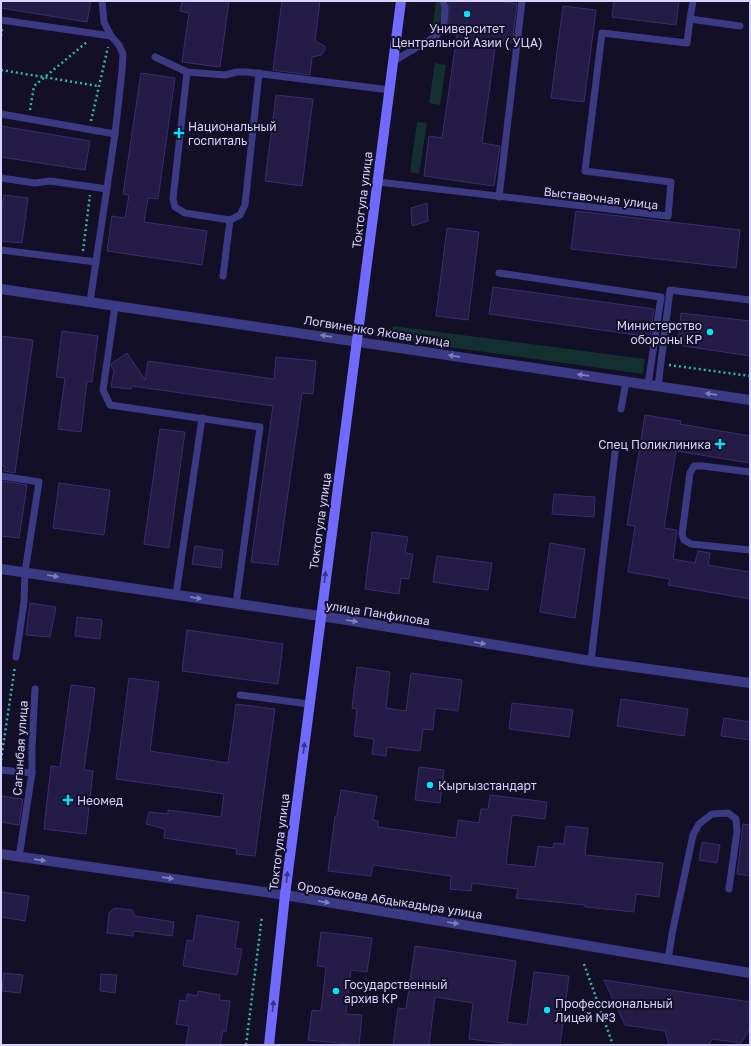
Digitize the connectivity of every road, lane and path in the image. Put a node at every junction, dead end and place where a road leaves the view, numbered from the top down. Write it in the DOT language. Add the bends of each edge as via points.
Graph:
graph roads {
  1 [pos="102,1"];
  2 [pos="401,1"];
  3 [pos="443,1"];
  4 [pos="522,1"];
  5 [pos="693,1"];
  6 [pos="690,19"];
  7 [pos="1,20"];
  8 [pos="740,26"];
  9 [pos="97,34"];
  10 [pos="111,36"];
  11 [pos="155,57"];
  12 [pos="394,61"];
  13 [pos="1,70"];
  14 [pos="187,72"];
  15 [pos="259,73"];
  16 [pos="44,77"];
  17 [pos="98,86"];
  18 [pos="390,90"];
  19 [pos="1,114"];
  20 [pos="29,119"];
  21 [pos="89,129"];
  22 [pos="115,134"];
  23 [pos="1,178"];
  24 [pos="378,182"];
  25 [pos="92,186"];
  26 [pos="107,189"];
  27 [pos="499,197"];
  28 [pos="230,220"];
  29 [pos="1,250"];
  30 [pos="82,260"];
  31 [pos="96,262"];
  32 [pos="499,273"];
  33 [pos="224,276"];
  34 [pos="1,289"];
  35 [pos="750,300"];
  36 [pos="90,302"];
  37 [pos="115,306"];
  38 [pos="357,342"];
  39 [pos="651,362"];
  40 [pos="750,376"];
  41 [pos="626,382"];
  42 [pos="653,386"];
  43 [pos="750,400"];
  44 [pos="621,409"];
  45 [pos="202,418"];
  46 [pos="616,444"];
  47 [pos="750,472"];
  48 [pos="1,476"];
  49 [pos="750,550"];
  50 [pos="1,568"];
  51 [pos="25,572"];
  52 [pos="176,595"];
  53 [pos="236,604"];
  54 [pos="320,617"];
  55 [pos="16,657"];
  56 [pos="591,661"];
  57 [pos="750,683"];
  58 [pos="36,689"];
  59 [pos="240,695"];
  60 [pos="309,704"];
  61 [pos="1,763"];
  62 [pos="1,770"];
  63 [pos="32,773"];
  64 [pos="1,854"];
  65 [pos="19,856"];
  66 [pos="729,889"];
  67 [pos="285,895"];
  68 [pos="262,916"];
  69 [pos="668,960"];
  70 [pos="584,964"];
  71 [pos="750,973"];
  72 [pos="246,1045"];
  73 [pos="270,1045"];
  74 [pos="613,1045"];
  1 -- 10 [label="lane" via="104,22"];
  2 -- 12 [label="main road, Токтогула улица"];
  3 -- 12 [label="lane" via="444,25 436,36"];
  4 -- 27 [label="lane"];
  5 -- 6 [label="lane"];
  6 -- 8 [label="lane"];
  6 -- 27 [label="lane, Выставочная улица" via="687,43 602,33 585,171 671,182 668,216"];
  7 -- 9 [label="lane"];
  9 -- 10 [label="lane"];
  9 -- 16 [label="path"];
  10 -- 17 [label="path"];
  10 -- 22 [label="lane" via="123,54"];
  11 -- 14 [label="lane"];
  12 -- 18 [label="main road, Токтогула улица"];
  13 -- 16 [label="path"];
  14 -- 15 [label="lane" via="225,75 237,72"];
  14 -- 28 [label="lane" via="173,199 175,207 185,213"];
  15 -- 18 [label="lane"];
  15 -- 28 [label="lane" via="245,205 240,215"];
  16 -- 17 [label="path"];
  16 -- 20 [label="path" via="34,86"];
  17 -- 21 [label="path"];
  18 -- 24 [label="main road, Токтогула улица"];
  19 -- 20 [label="lane"];
  20 -- 21 [label="lane"];
  21 -- 22 [label="lane"];
  22 -- 26 [label="lane"];
  23 -- 25 [label="lane"];
  24 -- 27 [label="lane, Выставочная улица"];
  24 -- 38 [label="main road, Токтогула улица"];
  25 -- 26 [label="lane"];
  25 -- 30 [label="path"];
  26 -- 31 [label="lane"];
  28 -- 33 [label="lane"];
  29 -- 30 [label="lane"];
  30 -- 31 [label="lane"];
  31 -- 36 [label="lane"];
  32 -- 39 [label="lane" via="661,297"];
  34 -- 36 [label="street, Логвиненко Якова улица"];
  35 -- 42 [label="lane" via="670,290"];
  36 -- 37 [label="street, Логвиненко Якова улица"];
  38 -- 37 [label="street, Логвиненко Якова улица, one-way"];
  37 -- 45 [label="lane" via="103,390 110,405"];
  41 -- 38 [label="street, Логвиненко Якова улица, one-way"];
  54 -- 38 [label="main road, Токтогула улица, one-way"];
  39 -- 40 [label="path"];
  39 -- 42 [label="lane"];
  41 -- 42 [label="street, Логвиненко Якова улица"];
  41 -- 44 [label="lane"];
  43 -- 42 [label="street, Логвиненко Якова улица, one-way"];
  45 -- 52 [label="lane"];
  45 -- 53 [label="lane" via="260,427"];
  46 -- 56 [label="lane"];
  47 -- 49 [label="lane" via="694,466 690,474 682,534 684,540 691,544"];
  48 -- 51 [label="lane" via="39,482"];
  50 -- 51 [label="street, улица Панфилова"];
  51 -- 52 [label="street, улица Панфилова, one-way"];
  51 -- 55 [label="lane" via="24,602"];
  52 -- 53 [label="street, улица Панфилова, one-way"];
  53 -- 54 [label="street, улица Панфилова"];
  54 -- 56 [label="street, улица Панфилова, one-way"];
  54 -- 60 [label="main road, Токтогула улица"];
  55 -- 61 [label="path"];
  56 -- 57 [label="street, улица Панфилова"];
  58 -- 63 [label="lane, Сагынбая улица"];
  59 -- 60 [label="lane"];
  67 -- 60 [label="main road, Токтогула улица, one-way"];
  62 -- 63 [label="lane"];
  63 -- 65 [label="lane, Сагынбая улица"];
  64 -- 65 [label="street, Орозбекова Абдыкадыра улица"];
  65 -- 67 [label="street, Орозбекова Абдыкадыра улица, one-way"];
  66 -- 69 [label="lane" via="737,831 736,819 728,813 712,814 699,824 693,835"];
  67 -- 69 [label="street, Орозбекова Абдыкадыра улица, one-way"];
  73 -- 67 [label="main road, Токтогула улица, one-way"];
  68 -- 72 [label="path"];
  69 -- 71 [label="street, Орозбекова Абдыкадыра улица"];
  70 -- 74 [label="path"];
}
